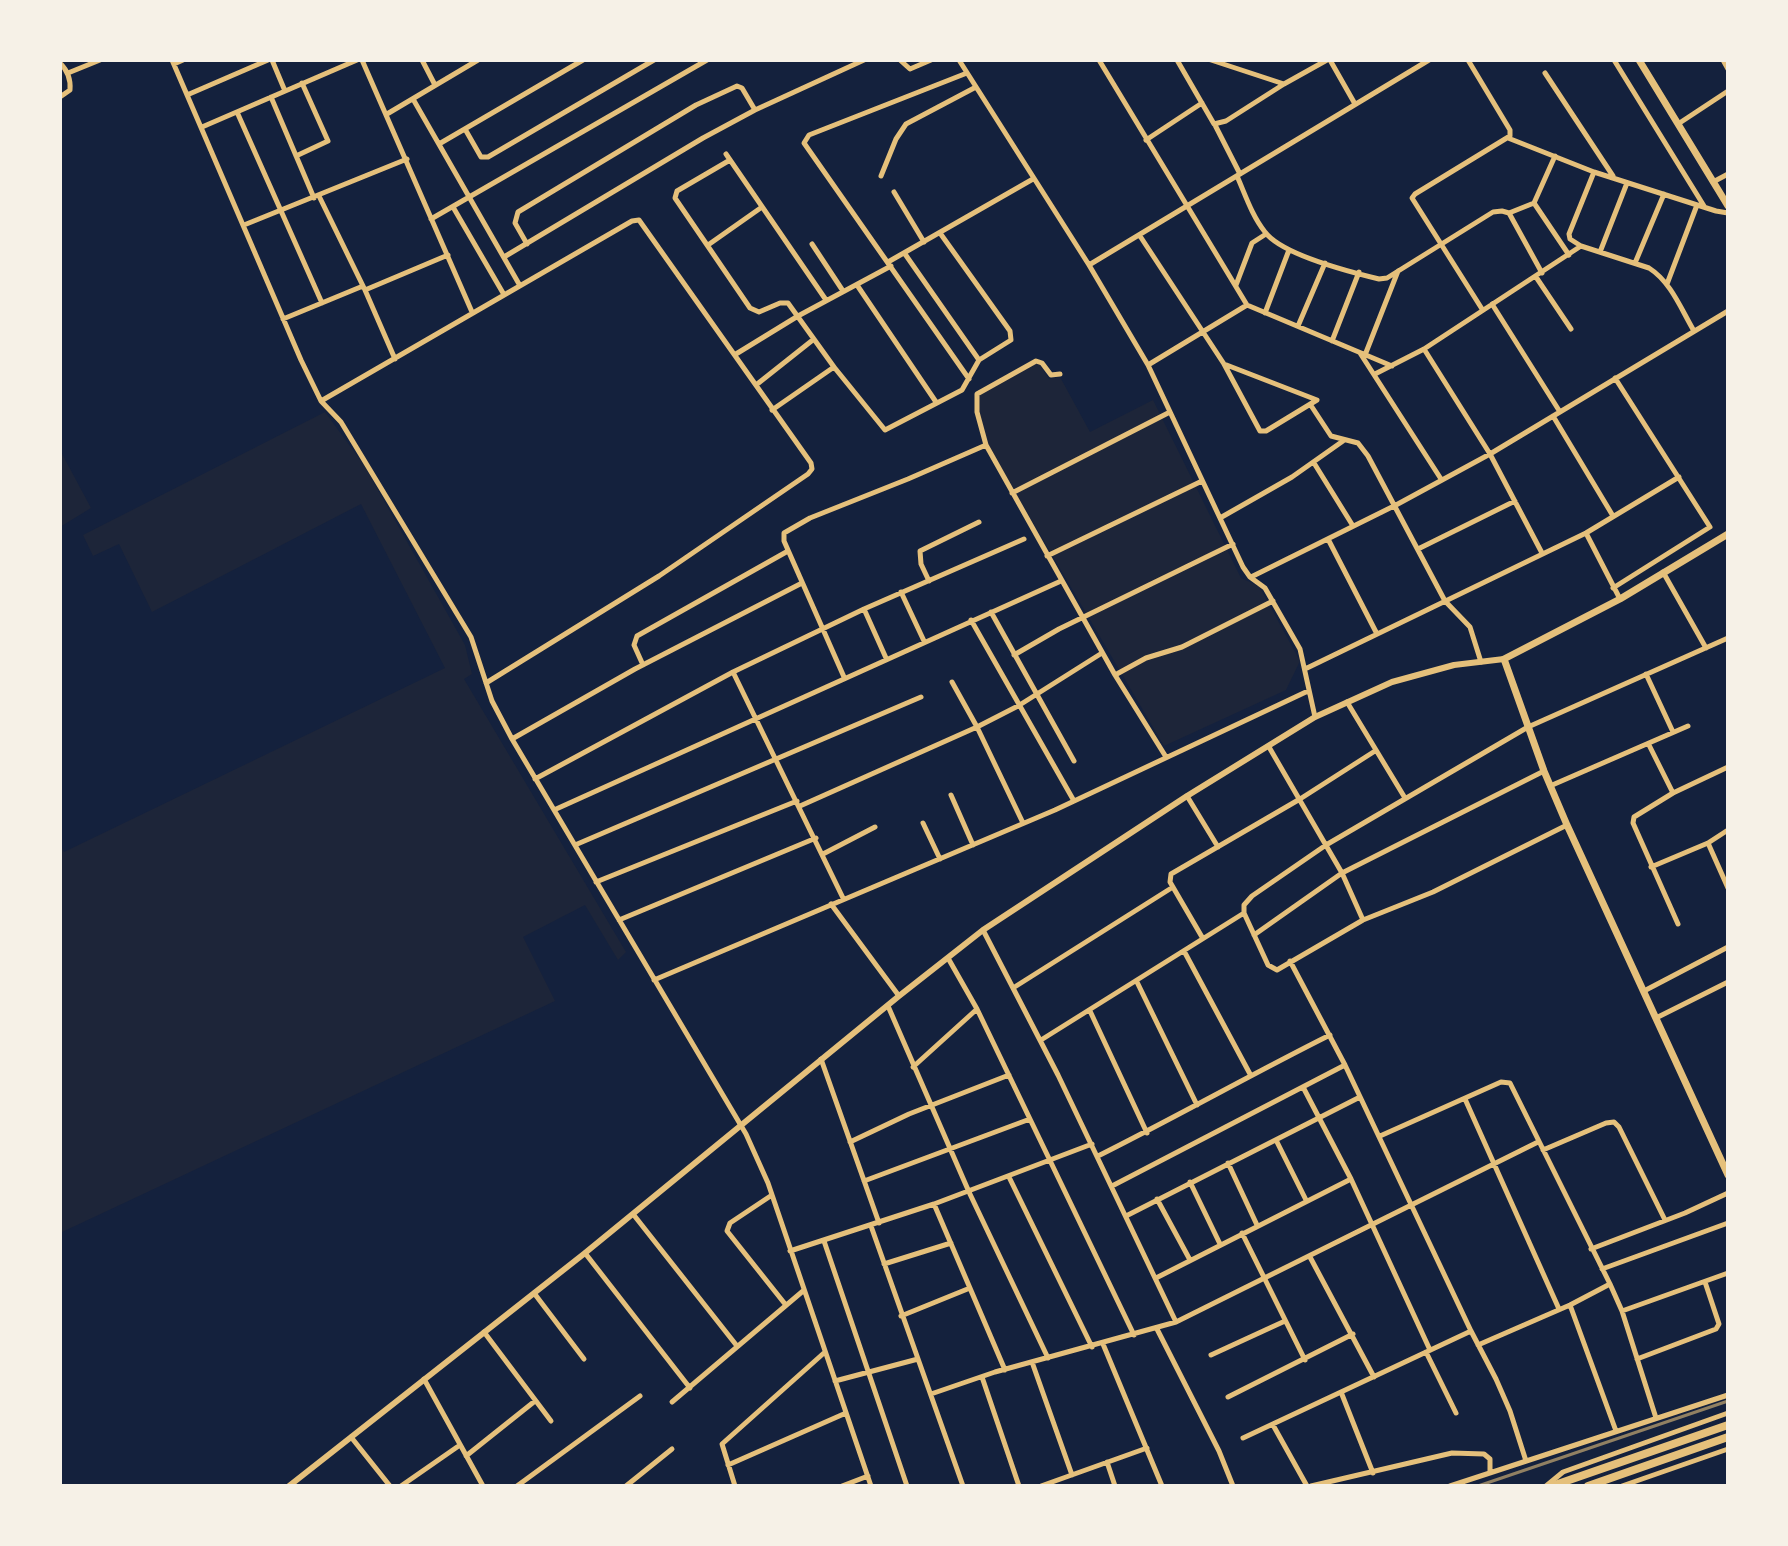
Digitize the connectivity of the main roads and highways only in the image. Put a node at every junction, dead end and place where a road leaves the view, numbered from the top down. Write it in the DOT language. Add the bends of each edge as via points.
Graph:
graph roads {
  1 [pos="1641,63"];
  2 [pos="1728,206"];
  3 [pos="1728,534"];
  4 [pos="1728,1175"];
  5 [pos="1728,1425"];
  6 [pos="1728,1437"];
  7 [pos="1549,1486"];
  8 [pos="1588,1486"];
  1 -- 2 [label="main road"];
  3 -- 4 [label="main road" via="1620,599 1504,659 1550,786"];
  5 -- 7 [label="highway"];
  6 -- 8 [label="highway"];
}
